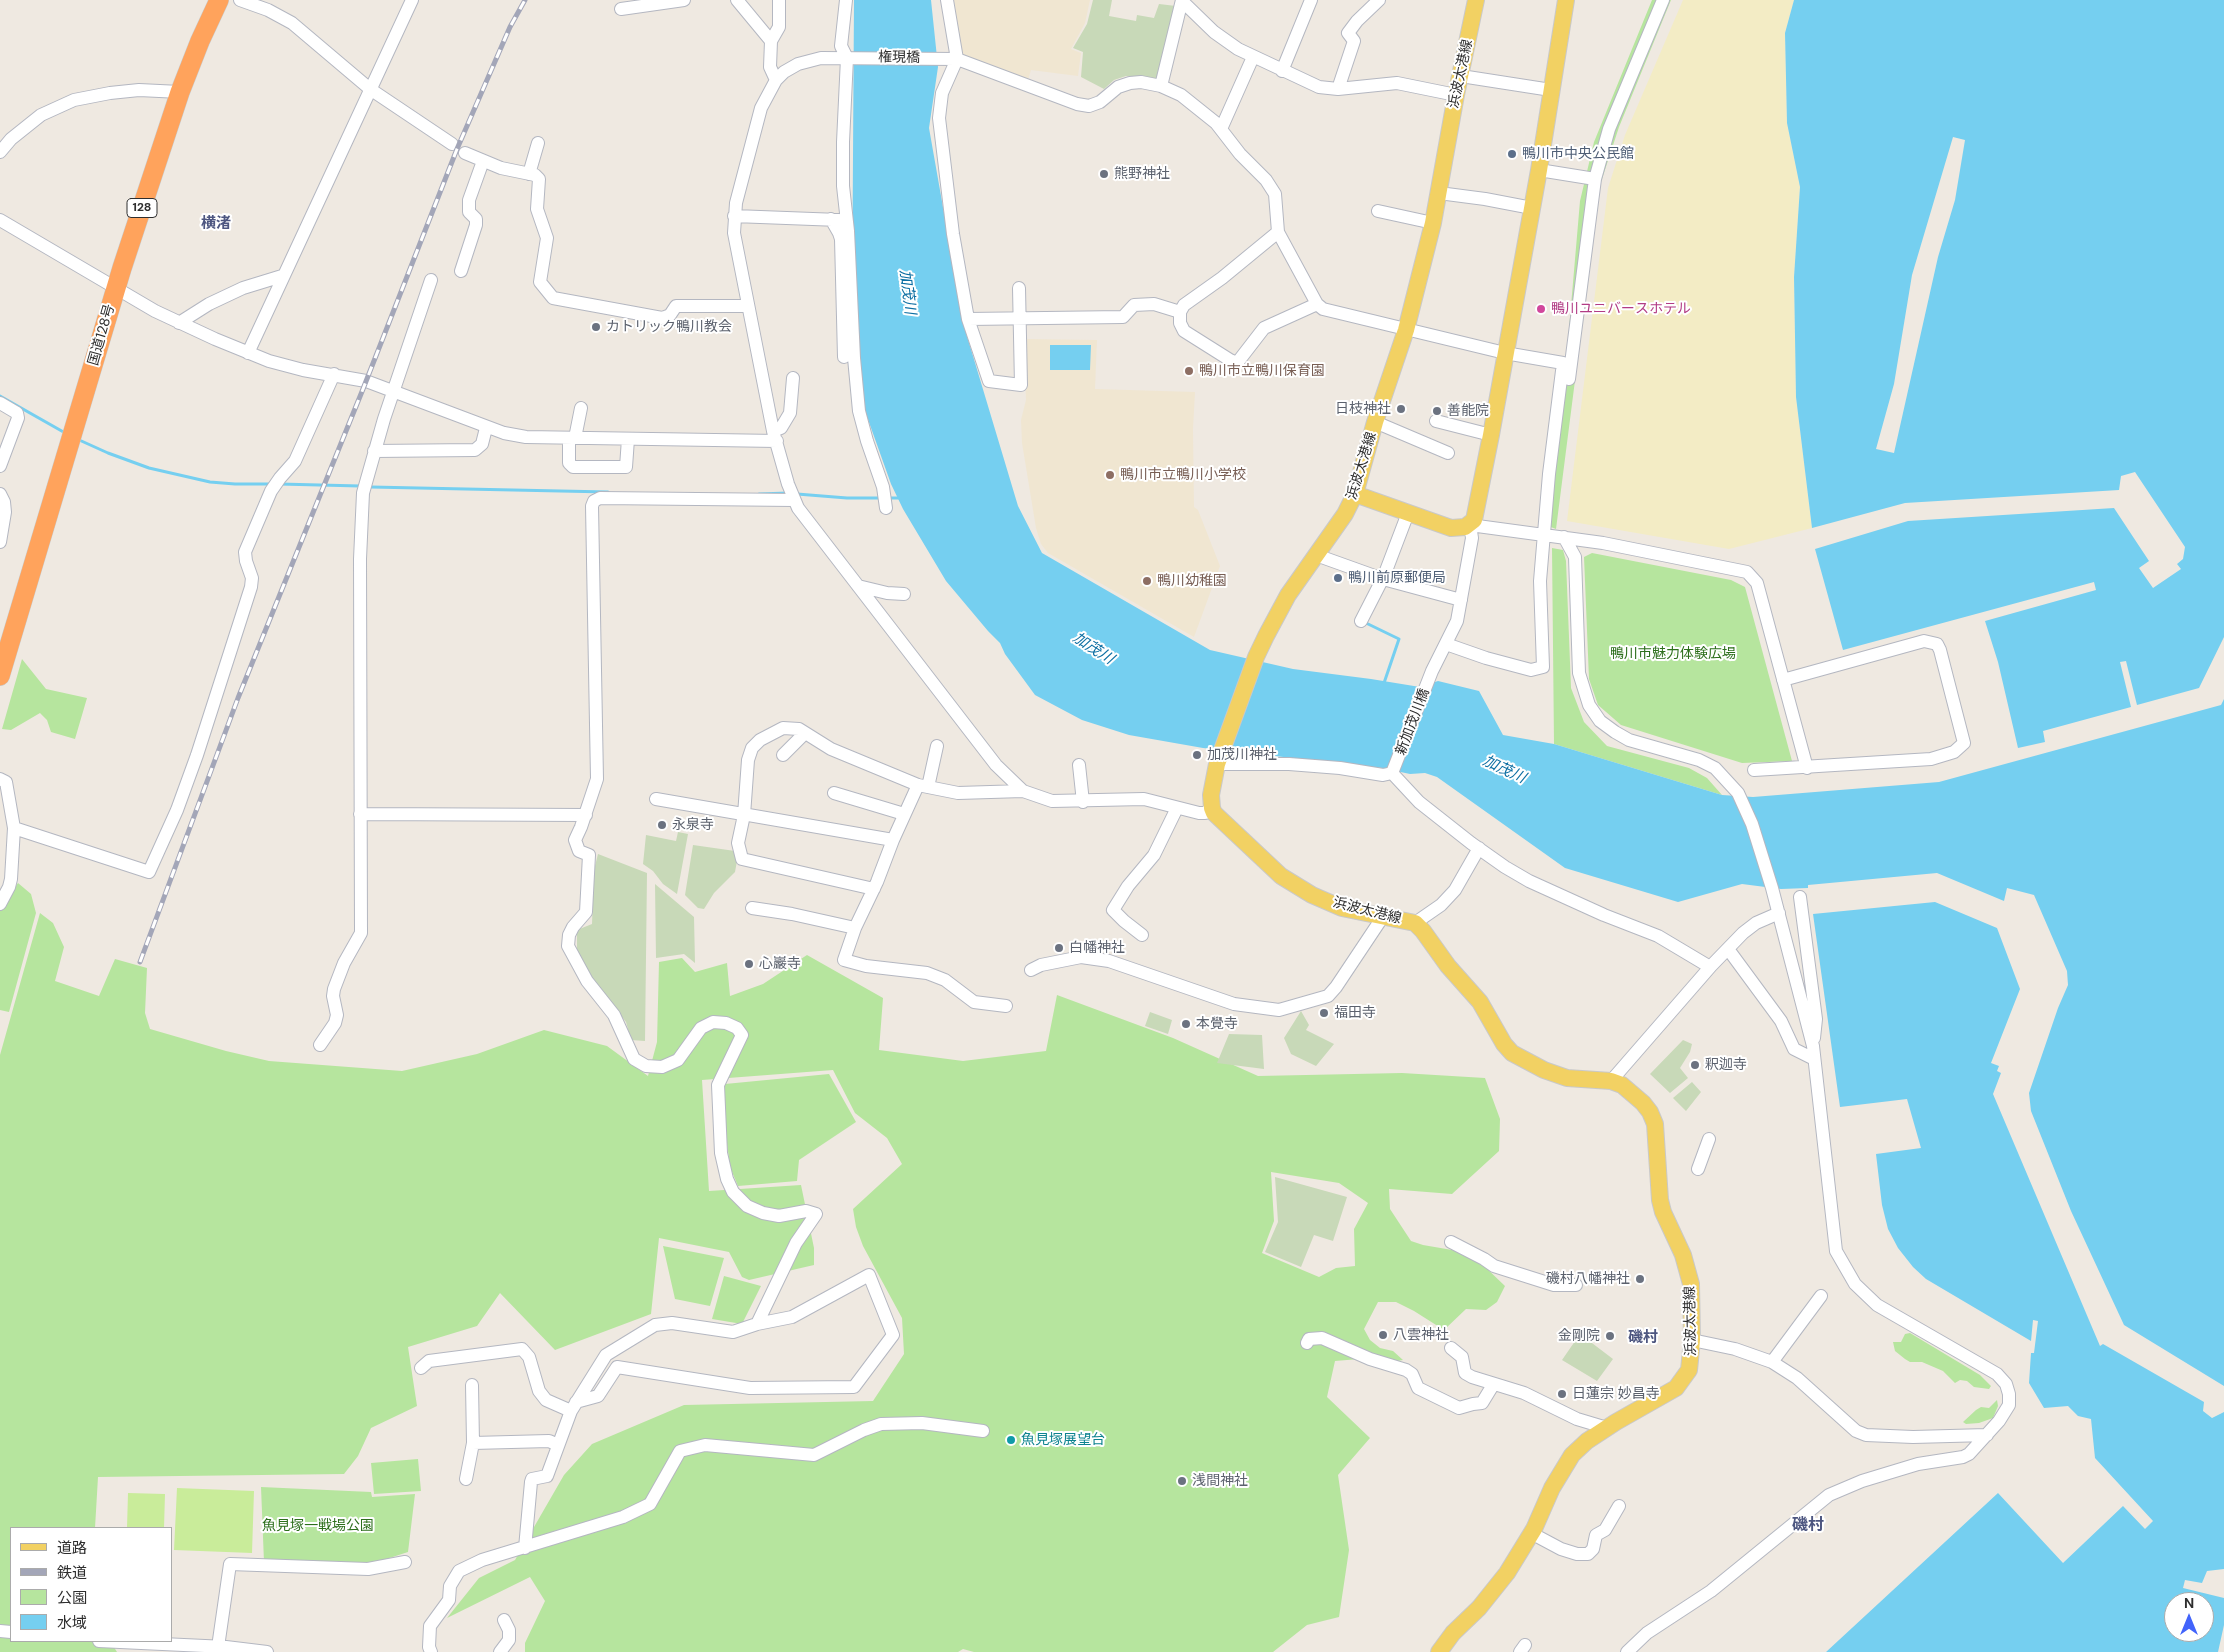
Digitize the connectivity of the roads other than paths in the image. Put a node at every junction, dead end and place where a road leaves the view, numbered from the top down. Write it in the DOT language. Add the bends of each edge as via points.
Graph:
graph roads {
  1 [pos="219,0"];
  2 [pos="240,0"];
  3 [pos="412,0"];
  4 [pos="684,0"];
  5 [pos="737,0"];
  6 [pos="779,0"];
  7 [pos="846,0"];
  8 [pos="947,0"];
  9 [pos="1182,0"];
  10 [pos="1311,0"];
  11 [pos="1379,0"];
  12 [pos="1476,0"];
  13 [pos="1566,0"];
  14 [pos="1663,0"];
  15 [pos="621,9"];
  16 [pos="771,41"];
  17 [pos="1253,57"];
  18 [pos="848,58"];
  19 [pos="953,59"];
  20 [pos="1282,71"];
  21 [pos="1460,76"];
  22 [pos="776,80"];
  23 [pos="1161,86"];
  24 [pos="370,89"];
  25 [pos="1338,89"];
  26 [pos="1551,90"];
  27 [pos="180,92"];
  28 [pos="1456,95"];
  29 [pos="1221,129"];
  30 [pos="538,143"];
  31 [pos="452,144"];
  32 [pos="0,152"];
  33 [pos="465,153"];
  34 [pos="483,161"];
  35 [pos="1539,170"];
  36 [pos="529,174"];
  37 [pos="1595,179"];
  38 [pos="1439,193"];
  39 [pos="1532,208"];
  40 [pos="1378,211"];
  41 [pos="734,216"];
  42 [pos="830,219"];
  43 [pos="0,220"];
  44 [pos="847,220"];
  45 [pos="1433,223"];
  46 [pos="1278,232"];
  47 [pos="461,271"];
  48 [pos="282,276"];
  49 [pos="431,280"];
  50 [pos="1019,288"];
  51 [pos="115,289"];
  52 [pos="1317,304"];
  53 [pos="748,306"];
  54 [pos="1180,312"];
  55 [pos="1020,317"];
  56 [pos="968,319"];
  57 [pos="179,323"];
  58 [pos="1406,330"];
  59 [pos="248,352"];
  60 [pos="1505,352"];
  61 [pos="844,357"];
  62 [pos="334,374"];
  63 [pos="793,378"];
  64 [pos="393,392"];
  65 [pos="0,403"];
  66 [pos="581,408"];
  67 [pos="1436,421"];
  68 [pos="1375,422"];
  69 [pos="486,428"];
  70 [pos="1492,435"];
  71 [pos="775,436"];
  72 [pos="572,438"];
  73 [pos="628,439"];
  74 [pos="374,451"];
  75 [pos="1448,454"];
  76 [pos="0,466"];
  77 [pos="0,494"];
  78 [pos="1355,494"];
  79 [pos="794,500"];
  80 [pos="886,508"];
  81 [pos="1408,514"];
  82 [pos="1470,525"];
  83 [pos="1553,536"];
  84 [pos="0,542"];
  85 [pos="1316,555"];
  86 [pos="1383,579"];
  87 [pos="858,586"];
  88 [pos="904,594"];
  89 [pos="1461,600"];
  90 [pos="1361,621"];
  91 [pos="1446,644"];
  92 [pos="0,676"];
  93 [pos="1783,680"];
  94 [pos="805,733"];
  95 [pos="937,746"];
  96 [pos="783,755"];
  97 [pos="1218,761"];
  98 [pos="1079,765"];
  99 [pos="1807,768"];
  100 [pos="1754,770"];
  101 [pos="1393,772"];
  102 [pos="0,779"];
  103 [pos="923,786"];
  104 [pos="1022,790"];
  105 [pos="834,793"];
  106 [pos="656,799"];
  107 [pos="1084,802"];
  108 [pos="1177,808"];
  109 [pos="1212,808"];
  110 [pos="360,814"];
  111 [pos="904,814"];
  112 [pos="586,815"];
  113 [pos="744,815"];
  114 [pos="14,828"];
  115 [pos="893,840"];
  116 [pos="1479,848"];
  117 [pos="874,889"];
  118 [pos="1800,897"];
  119 [pos="0,904"];
  120 [pos="752,908"];
  121 [pos="1779,913"];
  122 [pos="1382,918"];
  123 [pos="1415,923"];
  124 [pos="855,928"];
  125 [pos="1142,935"];
  126 [pos="1728,949"];
  127 [pos="1710,967"];
  128 [pos="1031,970"];
  129 [pos="1006,1006"];
  130 [pos="320,1045"];
  131 [pos="1813,1052"];
  132 [pos="1610,1081"];
  133 [pos="1710,1139"];
  134 [pos="1698,1169"];
  135 [pos="1451,1242"];
  136 [pos="1576,1285"];
  137 [pos="1821,1296"];
  138 [pos="757,1324"];
  139 [pos="1692,1340"];
  140 [pos="1307,1343"];
  141 [pos="1451,1348"];
  142 [pos="1772,1362"];
  143 [pos="421,1368"];
  144 [pos="472,1385"];
  145 [pos="1494,1385"];
  146 [pos="573,1406"];
  147 [pos="1607,1428"];
  148 [pos="983,1431"];
  149 [pos="1987,1435"];
  150 [pos="473,1443"];
  151 [pos="558,1444"];
  152 [pos="466,1479"];
  153 [pos="1619,1506"];
  154 [pos="1531,1533"];
  155 [pos="525,1548"];
  156 [pos="405,1562"];
  157 [pos="504,1620"];
  158 [pos="119,1642"];
  159 [pos="218,1647"];
  160 [pos="267,1652"];
  161 [pos="431,1652"];
  162 [pos="500,1652"];
  163 [pos="1439,1652"];
  164 [pos="1627,1652"];
  1 -- 27 [label="highway, 国道128号 / 128"];
  2 -- 24 [label="street" via="292,23"];
  3 -- 24 [label="street"];
  4 -- 15 [label="street"];
  5 -- 16 [label="street"];
  6 -- 16 [label="street" via="779,27"];
  7 -- 18 [label="street" via="841,46"];
  8 -- 19 [label="street"];
  9 -- 17 [label="street" via="1214,32"];
  9 -- 23 [label="street"];
  10 -- 20 [label="street"];
  11 -- 25 [label="street" via="1348,33 1354,41"];
  12 -- 21 [label="main road, 浜波太港線"];
  13 -- 26 [label="main road"];
  14 -- 37 [label="street" via="1609,129"];
  16 -- 22 [label="street" via="770,67"];
  17 -- 20 [label="street"];
  17 -- 29 [label="street"];
  18 -- 19 [label="street, 権現橋"];
  18 -- 22 [label="street, 権現橋" via="810,60 784,72"];
  18 -- 44 [label="street" via="843,142"];
  19 -- 23 [label="street, 権現橋" via="1089,106 1130,82"];
  19 -- 56 [label="street" via="942,93 939,118 953,234"];
  20 -- 25 [label="street" via="1319,87"];
  21 -- 26 [label="street"];
  21 -- 28 [label="main road, 浜波太港線"];
  22 -- 41 [label="street" via="761,108"];
  23 -- 29 [label="street, 権現橋" via="1181,95"];
  24 -- 31 [label="street"];
  24 -- 48 [label="street"];
  25 -- 28 [label="street" via="1397,83"];
  26 -- 35 [label="main road"];
  27 -- 32 [label="street" via="139,90 74,100 41,115"];
  27 -- 51 [label="highway, 国道128号 / 128"];
  28 -- 38 [label="main road, 浜波太港線"];
  29 -- 46 [label="street, 権現橋" via="1275,194"];
  30 -- 36 [label="street"];
  33 -- 34 [label="street"];
  34 -- 36 [label="street"];
  34 -- 47 [label="street" via="469,200 469,212 476,219 476,225"];
  35 -- 37 [label="street"];
  35 -- 39 [label="main road"];
  36 -- 53 [label="street" via="539,179 537,209 547,238 540,282 553,298 662,318 670,315 676,306"];
  37 -- 83 [label="street" via="1564,413"];
  38 -- 39 [label="street"];
  38 -- 45 [label="main road, 浜波太港線"];
  39 -- 60 [label="main road"];
  40 -- 45 [label="street"];
  41 -- 42 [label="street"];
  41 -- 53 [label="street" via="734,233"];
  42 -- 44 [label="street"];
  42 -- 61 [label="street" via="840,239"];
  43 -- 51 [label="street"];
  44 -- 80 [label="street" via="859,411 883,487"];
  45 -- 58 [label="main road, 浜波太港線"];
  46 -- 52 [label="street"];
  46 -- 54 [label="street" via="1184,305"];
  48 -- 57 [label="street" via="243,288"];
  48 -- 59 [label="street"];
  49 -- 64 [label="street"];
  50 -- 55 [label="street"];
  51 -- 57 [label="street"];
  51 -- 92 [label="highway, 国道128号 / 128"];
  52 -- 54 [label="street" via="1264,328 1237,363 1184,331"];
  52 -- 58 [label="street" via="1323,309"];
  53 -- 71 [label="street"];
  54 -- 55 [label="street" via="1154,304 1134,305 1123,317"];
  55 -- 56 [label="street"];
  55 -- 56 [label="street" via="1021,385 989,381"];
  57 -- 59 [label="street"];
  58 -- 60 [label="street"];
  58 -- 68 [label="main road, 浜波太港線"];
  59 -- 62 [label="street" via="304,370"];
  60 -- 70 [label="main road"];
  60 -- 83 [label="street" via="1563,363"];
  62 -- 64 [label="street" via="366,381"];
  62 -- 114 [label="street" via="296,461 271,491 245,552 252,578 251,587 177,810 149,872"];
  63 -- 71 [label="street" via="790,413"];
  64 -- 69 [label="street"];
  64 -- 74 [label="street"];
  65 -- 76 [label="street" via="17,412 18,418"];
  66 -- 72 [label="street"];
  67 -- 70 [label="street"];
  68 -- 75 [label="street"];
  68 -- 78 [label="main road, 浜波太港線"];
  69 -- 72 [label="street" via="526,437"];
  69 -- 74 [label="street" via="482,444 475,450"];
  70 -- 82 [label="main road" via="1477,511"];
  71 -- 73 [label="street"];
  71 -- 79 [label="street"];
  72 -- 73 [label="street"];
  72 -- 73 [label="street" via="569,463 573,467 626,467"];
  74 -- 110 [label="street" via="364,487 360,559"];
  77 -- 84 [label="street" via="5,512"];
  78 -- 81 [label="main road"];
  78 -- 85 [label="main road, 浜波太港線"];
  79 -- 87 [label="street"];
  79 -- 112 [label="street" via="600,498 594,501 597,779"];
  81 -- 82 [label="main road" via="1451,528"];
  81 -- 86 [label="street"];
  82 -- 83 [label="street"];
  82 -- 89 [label="street, 新加茂川橋" via="1472,538"];
  83 -- 91 [label="street" via="1540,581 1543,667 1531,670"];
  83 -- 93 [label="street" via="1748,572 1758,583"];
  83 -- 121 [label="street" via="1575,557 1579,673 1589,705 1600,721 1615,732 1641,744 1699,760 1715,768 1738,793 1752,824"];
  85 -- 86 [label="street"];
  85 -- 97 [label="main road, 浜波太港線" via="1284,601 1256,657"];
  86 -- 89 [label="street"];
  86 -- 90 [label="street"];
  87 -- 88 [label="street"];
  87 -- 104 [label="street" via="996,765"];
  89 -- 91 [label="street, 新加茂川橋" via="1457,621"];
  91 -- 101 [label="street, 新加茂川橋" via="1432,671"];
  93 -- 99 [label="street"];
  93 -- 99 [label="street" via="1924,641 1937,644 1963,735 1964,743 1954,752 1931,759"];
  94 -- 96 [label="street"];
  94 -- 103 [label="street" via="831,749"];
  94 -- 113 [label="street" via="783,728 752,748 748,760"];
  95 -- 103 [label="street"];
  97 -- 101 [label="street" via="1340,768 1383,775"];
  97 -- 109 [label="main road, 浜波太港線" via="1211,790"];
  98 -- 107 [label="street"];
  99 -- 100 [label="street"];
  101 -- 116 [label="street" via="1419,802"];
  102 -- 114 [label="street" via="6,782"];
  103 -- 104 [label="street" via="958,793"];
  103 -- 111 [label="street"];
  104 -- 107 [label="street" via="1052,802"];
  105 -- 111 [label="street"];
  106 -- 113 [label="street"];
  107 -- 108 [label="street" via="1144,799"];
  108 -- 109 [label="street" via="1203,814"];
  108 -- 125 [label="street" via="1154,855 1113,910"];
  109 -- 122 [label="main road, 浜波太港線" via="1281,876 1342,908"];
  110 -- 112 [label="street"];
  110 -- 130 [label="street" via="361,933 334,989 335,1023"];
  111 -- 115 [label="street"];
  112 -- 138 [label="street" via="575,840 579,850 589,855 586,912 573,927 568,946 587,982 614,1015 634,1059 646,1066 662,1067 678,1060 701,1028 713,1022 737,1028 742,1035 718,1085 721,1153 727,1179 733,1192 747,1206 763,1213 779,1216 806,1211 816,1214 796,1243"];
  113 -- 115 [label="street"];
  113 -- 117 [label="street" via="738,843 742,859"];
  114 -- 119 [label="street" via="11,879"];
  115 -- 117 [label="street"];
  116 -- 123 [label="street" via="1455,890 1441,905"];
  116 -- 127 [label="street" via="1529,880 1658,936"];
  117 -- 124 [label="street"];
  118 -- 131 [label="street" via="1816,1019"];
  120 -- 124 [label="street"];
  121 -- 126 [label="street" via="1756,923"];
  121 -- 131 [label="street"];
  122 -- 123 [label="main road, 浜波太港線"];
  122 -- 128 [label="street" via="1328,996 1279,1010 1234,1004 1109,961 1081,958 1040,964"];
  123 -- 132 [label="main road, 浜波太港線" via="1480,1002 1512,1053 1567,1078"];
  124 -- 129 [label="street" via="844,960 866,966 927,973 945,980 974,1002"];
  126 -- 127 [label="street"];
  126 -- 131 [label="street" via="1781,1021 1794,1048"];
  127 -- 132 [label="street"];
  131 -- 149 [label="street" via="1836,1251 1855,1284 1877,1305 1997,1374 2006,1384 2009,1405"];
  132 -- 139 [label="main road, 浜波太港線" via="1622,1084 1636,1095 1655,1124 1660,1200 1683,1255 1691,1284"];
  133 -- 134 [label="street"];
  135 -- 136 [label="street" via="1494,1266 1554,1285"];
  137 -- 142 [label="street"];
  138 -- 146 [label="street" via="733,1332 656,1325 606,1355"];
  138 -- 146 [label="street" via="792,1317 868,1275 894,1335 854,1387 750,1388 617,1366 598,1396"];
  139 -- 142 [label="street" via="1735,1348"];
  139 -- 147 [label="main road, 浜波太港線" via="1689,1370 1676,1388"];
  140 -- 145 [label="street" via="1309,1339 1322,1338 1370,1359 1406,1370 1412,1374 1418,1388 1459,1408 1482,1403"];
  141 -- 145 [label="street" via="1462,1357 1465,1373"];
  142 -- 149 [label="street" via="1797,1378 1856,1431 1866,1435"];
  143 -- 146 [label="street" via="429,1361 522,1348 529,1357 539,1391 546,1400"];
  144 -- 150 [label="street"];
  145 -- 147 [label="street" via="1524,1393 1577,1419"];
  146 -- 151 [label="street"];
  147 -- 154 [label="main road, 浜波太港線" via="1587,1441 1565,1464"];
  148 -- 155 [label="street" via="922,1423 881,1424 814,1455 694,1446 680,1451 650,1504 623,1517"];
  149 -- 164 [label="street" via="1963,1457 1918,1464 1862,1480 1829,1495 1711,1591 1647,1633"];
  150 -- 151 [label="street" via="549,1441"];
  150 -- 152 [label="street"];
  151 -- 155 [label="street" via="547,1476 531,1482"];
  153 -- 154 [label="street" via="1606,1530 1596,1535 1593,1549 1588,1554 1561,1549"];
  154 -- 163 [label="main road, 浜波太港線" via="1507,1573"];
  155 -- 161 [label="street" via="482,1560 459,1571 450,1586 449,1600 430,1626"];
  156 -- 159 [label="street" via="368,1569 230,1564"];
  157 -- 162 [label="street" via="509,1640"];
  158 -- 159 [label="street"];
  159 -- 160 [label="street"];
}
